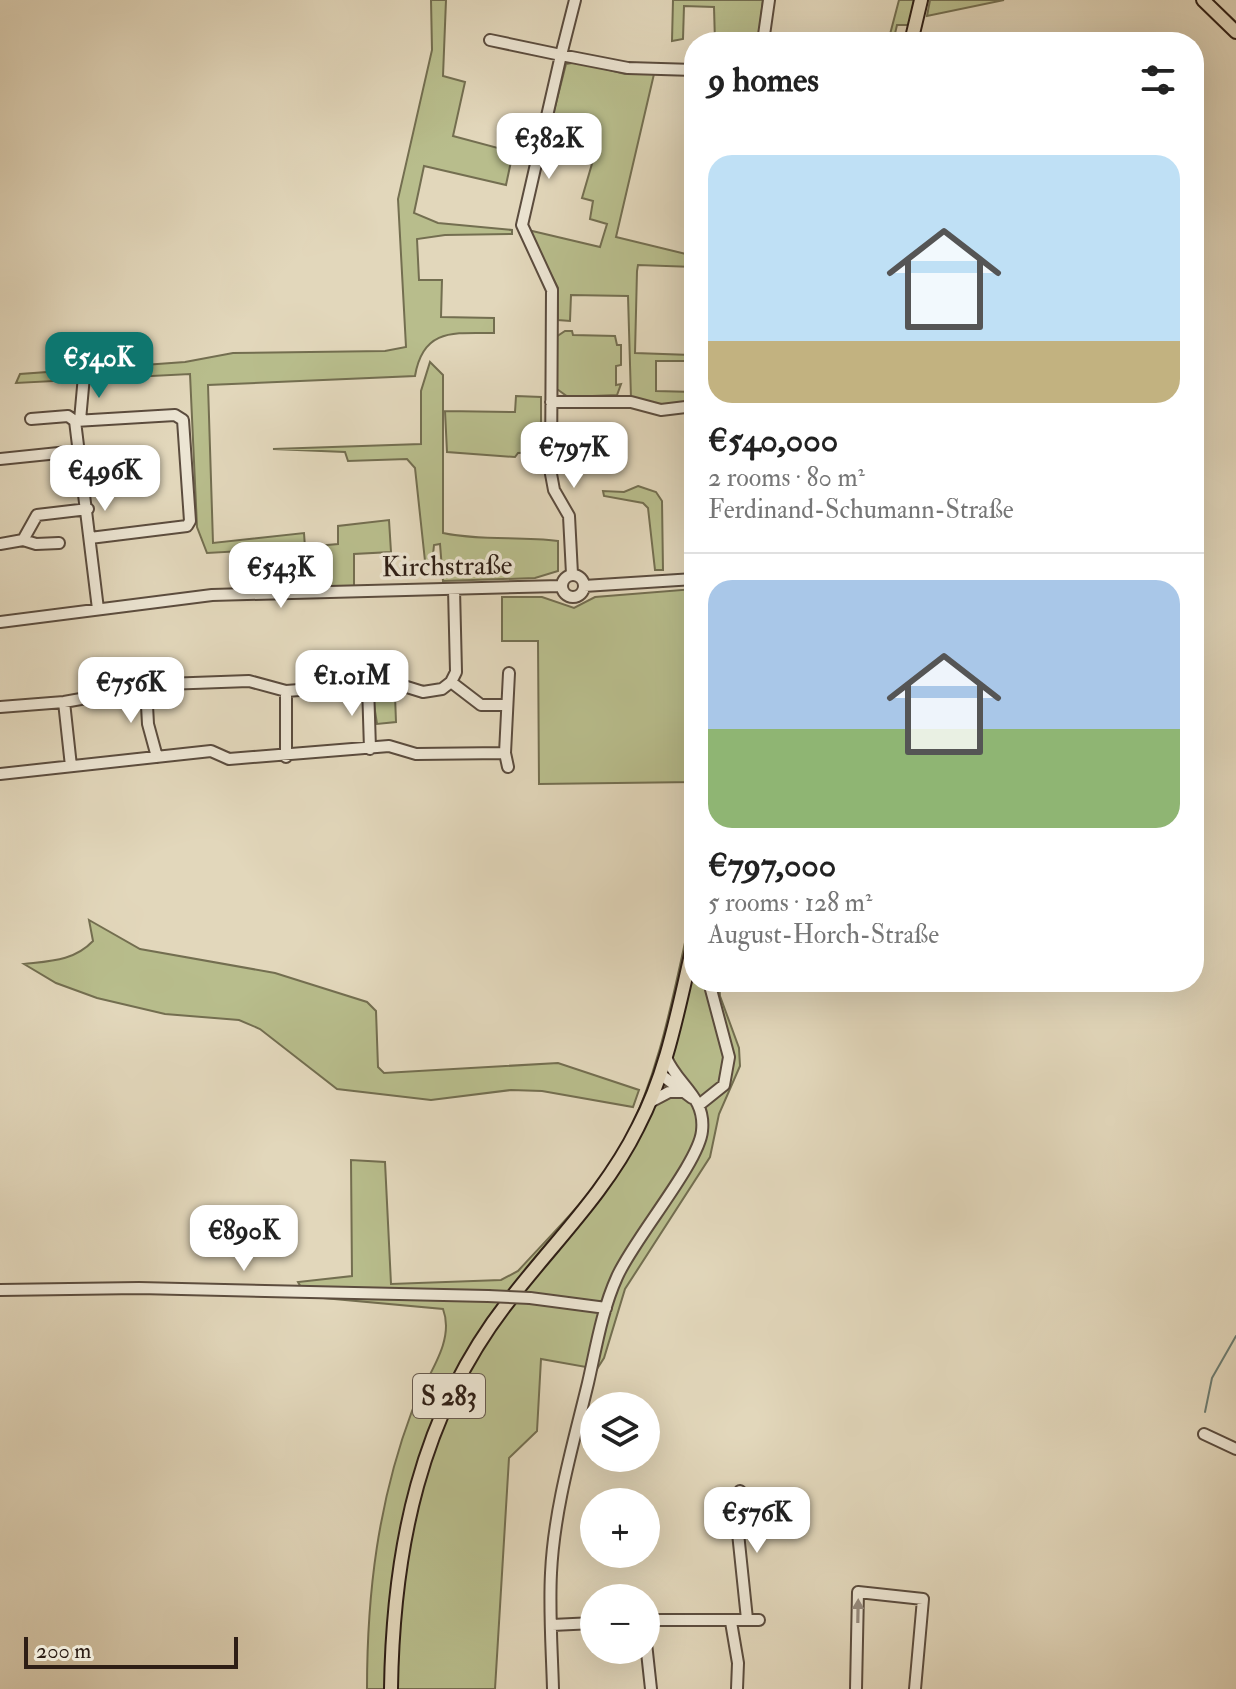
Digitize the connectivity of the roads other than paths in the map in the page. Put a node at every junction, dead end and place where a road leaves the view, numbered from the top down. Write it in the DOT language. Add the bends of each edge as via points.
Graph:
graph roads {
  1 [pos="575,0"];
  2 [pos="769,0"];
  3 [pos="921,0"];
  4 [pos="1203,0"];
  5 [pos="1235,29"];
  6 [pos="764,32"];
  7 [pos="913,32"];
  8 [pos="490,40"];
  9 [pos="561,55"];
  10 [pos="684,70"];
  11 [pos="84,376"];
  12 [pos="551,402"];
  13 [pos="684,407"];
  14 [pos="31,419"];
  15 [pos="78,420"];
  16 [pos="78,451"];
  17 [pos="0,459"];
  18 [pos="88,509"];
  19 [pos="90,538"];
  20 [pos="23,540"];
  21 [pos="59,543"];
  22 [pos="0,544"];
  23 [pos="572,574"];
  24 [pos="684,580"];
  25 [pos="561,586"];
  26 [pos="584,586"];
  27 [pos="454,589"];
  28 [pos="98,609"];
  29 [pos="0,622"];
  30 [pos="509,673"];
  31 [pos="451,682"];
  32 [pos="368,685"];
  33 [pos="146,687"];
  34 [pos="286,691"];
  35 [pos="64,702"];
  36 [pos="507,705"];
  37 [pos="0,707"];
  38 [pos="370,749"];
  39 [pos="505,753"];
  40 [pos="157,757"];
  41 [pos="286,757"];
  42 [pos="71,766"];
  43 [pos="508,767"];
  44 [pos="0,774"];
  45 [pos="684,983"];
  46 [pos="712,992"];
  47 [pos="666,1057"];
  48 [pos="660,1074"];
  49 [pos="676,1077"];
  50 [pos="685,1093"];
  51 [pos="650,1102"];
  52 [pos="699,1105"];
  53 [pos="0,1290"];
  54 [pos="606,1308"];
  55 [pos="1204,1434"];
  56 [pos="1236,1449"];
  57 [pos="740,1491"];
  58 [pos="747,1619"];
  59 [pos="660,1620"];
  60 [pos="759,1620"];
  61 [pos="731,1622"];
  62 [pos="580,1624"];
  63 [pos="552,1625"];
  64 [pos="648,1664"];
  65 [pos="391,1689"];
  66 [pos="553,1689"];
  67 [pos="651,1689"];
  68 [pos="740,1689"];
  69 [pos="856,1689"];
  70 [pos="915,1689"];
  1 -- 9 [label="street"];
  2 -- 6 [label="street"];
  3 -- 7 [label="main road"];
  4 -- 5 [label="main road"];
  8 -- 9 [label="street"];
  9 -- 10 [label="street" via="628,68"];
  9 -- 12 [label="street" via="522,225 552,287"];
  11 -- 15 [label="street"];
  12 -- 13 [label="street"];
  12 -- 23 [label="street" via="552,482 569,516"];
  14 -- 15 [label="street"];
  15 -- 16 [label="street"];
  15 -- 19 [label="street" via="175,415 183,420 187,526"];
  16 -- 17 [label="street"];
  16 -- 18 [label="street"];
  18 -- 19 [label="street"];
  18 -- 20 [label="street" via="37,515"];
  19 -- 28 [label="street"];
  20 -- 21 [label="street"];
  20 -- 22 [label="street"];
  23 -- 25 [label="street"];
  23 -- 26 [label="street" via="581,577"];
  24 -- 26 [label="street, Kirchstraße"];
  25 -- 26 [label="street, Kirchstraße" via="573,597"];
  25 -- 27 [label="street, Kirchstraße"];
  27 -- 28 [label="street, Kirchstraße" via="212,595"];
  27 -- 31 [label="street" via="456,672"];
  28 -- 29 [label="street, Kirchstraße"];
  30 -- 36 [label="street"];
  31 -- 32 [label="street" via="423,692 394,683"];
  31 -- 36 [label="street" via="481,705"];
  32 -- 34 [label="street"];
  32 -- 38 [label="street"];
  33 -- 34 [label="street" via="249,681"];
  33 -- 35 [label="street"];
  33 -- 40 [label="street"];
  34 -- 41 [label="street"];
  35 -- 37 [label="street"];
  35 -- 42 [label="street"];
  36 -- 39 [label="street"];
  38 -- 39 [label="street"];
  38 -- 41 [label="street"];
  39 -- 43 [label="street"];
  40 -- 41 [label="street" via="211,751 229,759"];
  40 -- 42 [label="street"];
  42 -- 44 [label="street"];
  45 -- 47 [label="main road, S 283"];
  46 -- 52 [label="street" via="727,1046 728,1071 724,1085"];
  47 -- 48 [label="main road, S 283"];
  47 -- 49 [label="street"];
  48 -- 49 [label="street"];
  48 -- 50 [label="street"];
  48 -- 51 [label="main road, S 283"];
  49 -- 52 [label="street"];
  50 -- 51 [label="street" via="669,1092"];
  50 -- 52 [label="street"];
  51 -- 65 [label="main road, S 283" via="613,1173 494,1320 440,1415 419,1473 401,1552"];
  52 -- 54 [label="street" via="698,1145 621,1267"];
  53 -- 54 [label="street, bridge" via="488,1296"];
  54 -- 63 [label="street" via="555,1534"];
  55 -- 56 [label="street"];
  57 -- 58 [label="street" via="738,1533"];
  58 -- 60 [label="street"];
  58 -- 61 [label="street"];
  59 -- 61 [label="street"];
  61 -- 68 [label="street"];
  62 -- 63 [label="street"];
  63 -- 66 [label="street"];
  64 -- 67 [label="street"];
  69 -- 70 [label="street, one-way" via="858,1592 923,1599"];
}
